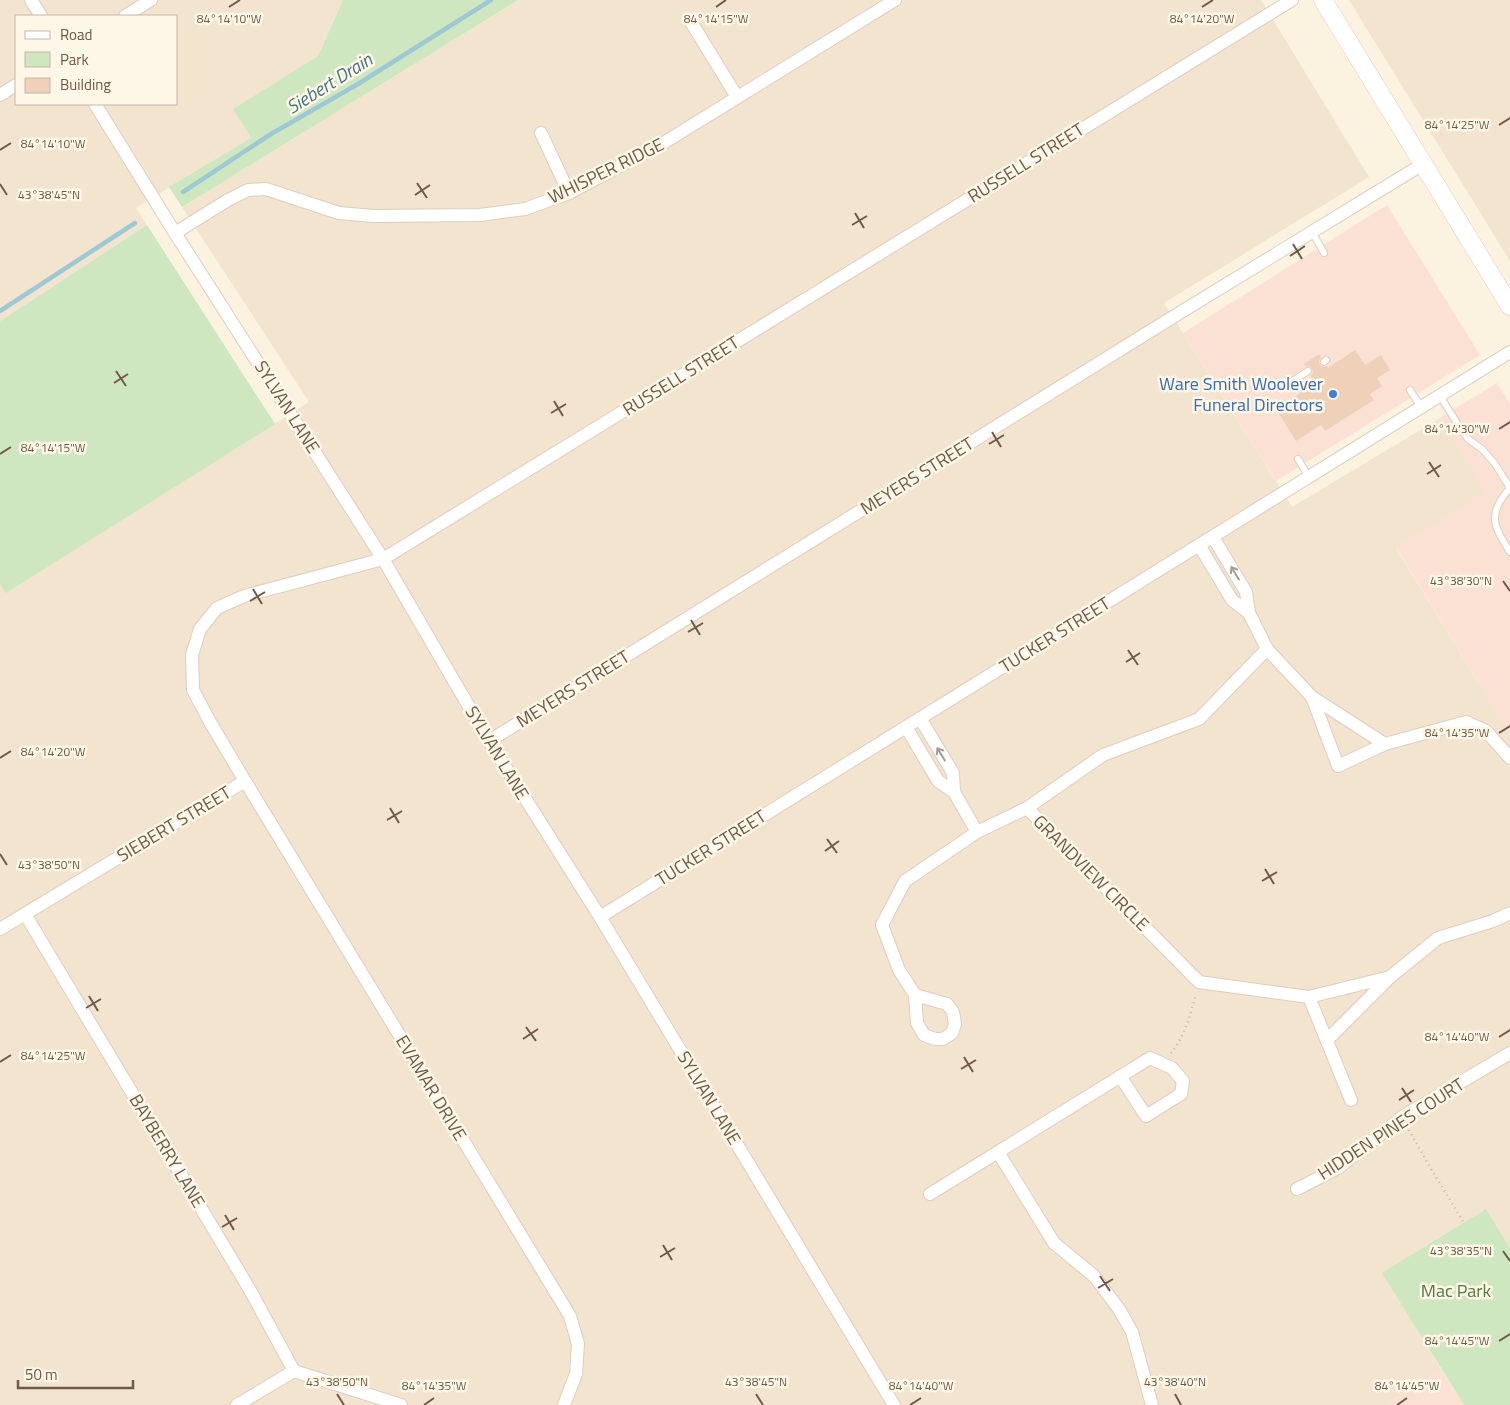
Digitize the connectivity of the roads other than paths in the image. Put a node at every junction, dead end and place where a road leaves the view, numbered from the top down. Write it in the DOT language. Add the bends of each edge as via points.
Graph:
graph roads {
  1 [pos="31,0"];
  2 [pos="151,0"];
  3 [pos="895,0"];
  4 [pos="1292,0"];
  5 [pos="1322,0"];
  6 [pos="40,15"];
  7 [pos="127,15"];
  8 [pos="690,22"];
  9 [pos="15,86"];
  10 [pos="0,95"];
  11 [pos="738,98"];
  12 [pos="96,105"];
  13 [pos="541,134"];
  14 [pos="1423,164"];
  15 [pos="570,193"];
  16 [pos="1312,232"];
  17 [pos="175,233"];
  18 [pos="1324,253"];
  19 [pos="1510,306"];
  20 [pos="1510,352"];
  21 [pos="1308,371"];
  22 [pos="1291,382"];
  23 [pos="1410,390"];
  24 [pos="1440,396"];
  25 [pos="1421,407"];
  26 [pos="1298,459"];
  27 [pos="1309,477"];
  28 [pos="1510,488"];
  29 [pos="1213,537"];
  30 [pos="1200,545"];
  31 [pos="1510,552"];
  32 [pos="383,559"];
  33 [pos="1249,613"];
  34 [pos="1267,649"];
  35 [pos="1312,697"];
  36 [pos="920,718"];
  37 [pos="906,727"];
  38 [pos="489,741"];
  39 [pos="1385,744"];
  40 [pos="1510,758"];
  41 [pos="246,781"];
  42 [pos="954,792"];
  43 [pos="1027,808"];
  44 [pos="977,832"];
  45 [pos="1510,913"];
  46 [pos="24,914"];
  47 [pos="600,917"];
  48 [pos="0,928"];
  49 [pos="1390,977"];
  50 [pos="914,995"];
  51 [pos="1309,997"];
  52 [pos="1327,1040"];
  53 [pos="1510,1053"];
  54 [pos="1120,1076"];
  55 [pos="1351,1100"];
  56 [pos="998,1152"];
  57 [pos="1297,1189"];
  58 [pos="930,1194"];
  59 [pos="294,1371"];
  60 [pos="237,1405"];
  61 [pos="401,1405"];
  62 [pos="564,1405"];
  63 [pos="894,1405"];
  64 [pos="1152,1405"];
  1 -- 6 [label="street"];
  2 -- 7 [label="street"];
  3 -- 11 [label="street, WHISPER RIDGE"];
  4 -- 32 [label="street, RUSSELL STREET"];
  5 -- 14 [label="street"];
  8 -- 11 [label="street"];
  9 -- 10 [label="street"];
  11 -- 15 [label="street, WHISPER RIDGE"];
  12 -- 17 [label="street, SYLVAN LANE"];
  13 -- 15 [label="street"];
  14 -- 16 [label="street, MEYERS STREET"];
  14 -- 19 [label="street"];
  15 -- 17 [label="street, WHISPER RIDGE" via="525,208 480,215 406,217 339,213 266,189 248,190"];
  16 -- 18 [label="lane"];
  16 -- 38 [label="street, MEYERS STREET"];
  17 -- 32 [label="street, SYLVAN LANE"];
  20 -- 24 [label="street, TUCKER STREET"];
  21 -- 22 [label="lane"];
  23 -- 25 [label="lane"];
  24 -- 25 [label="street, TUCKER STREET"];
  24 -- 28 [label="lane" via="1458,426 1495,464"];
  25 -- 27 [label="street, TUCKER STREET"];
  26 -- 27 [label="lane"];
  27 -- 29 [label="street, TUCKER STREET"];
  28 -- 31 [label="lane" via="1498,502 1494,518"];
  29 -- 30 [label="street, TUCKER STREET"];
  33 -- 29 [label="street, one-way" via="1246,592"];
  30 -- 33 [label="street" via="1232,600"];
  30 -- 36 [label="street, TUCKER STREET"];
  32 -- 38 [label="street, SYLVAN LANE"];
  32 -- 41 [label="street, RUSSELL STREET" via="244,596 217,608 200,629 192,655 193,690"];
  33 -- 34 [label="street"];
  34 -- 35 [label="street"];
  34 -- 43 [label="street, GRANDVIEW CIRCLE" via="1199,719 1103,755"];
  35 -- 39 [label="street"];
  35 -- 39 [label="street" via="1338,766"];
  36 -- 37 [label="street, TUCKER STREET"];
  42 -- 36 [label="street, one-way" via="953,773"];
  37 -- 42 [label="street" via="938,781"];
  37 -- 47 [label="street, TUCKER STREET"];
  38 -- 47 [label="street, SYLVAN LANE"];
  39 -- 40 [label="street" via="1466,722 1486,731"];
  41 -- 46 [label="street, SIEBERT STREET"];
  41 -- 62 [label="street, EVAMAR DRIVE" via="570,1316 578,1344 576,1374"];
  42 -- 44 [label="street"];
  43 -- 44 [label="street"];
  43 -- 51 [label="street, GRANDVIEW CIRCLE" via="1199,982"];
  44 -- 50 [label="street" via="906,882 882,925 899,970"];
  45 -- 49 [label="street" via="1438,938"];
  46 -- 48 [label="street, SIEBERT STREET"];
  46 -- 59 [label="street, BAYBERRY LANE" via="250,1290"];
  47 -- 63 [label="street, SYLVAN LANE"];
  49 -- 51 [label="street"];
  49 -- 52 [label="street"];
  51 -- 52 [label="street"];
  52 -- 55 [label="street"];
  53 -- 57 [label="street, HIDDEN PINES COURT" via="1402,1117 1338,1168"];
  54 -- 54 [label="street" via="1146,1116 1181,1094 1183,1081 1172,1068 1150,1058"];
  54 -- 56 [label="street"];
  56 -- 58 [label="street"];
  56 -- 64 [label="street" via="1054,1243 1094,1276 1119,1309 1132,1332"];
  59 -- 60 [label="street"];
  59 -- 61 [label="street"];
}
